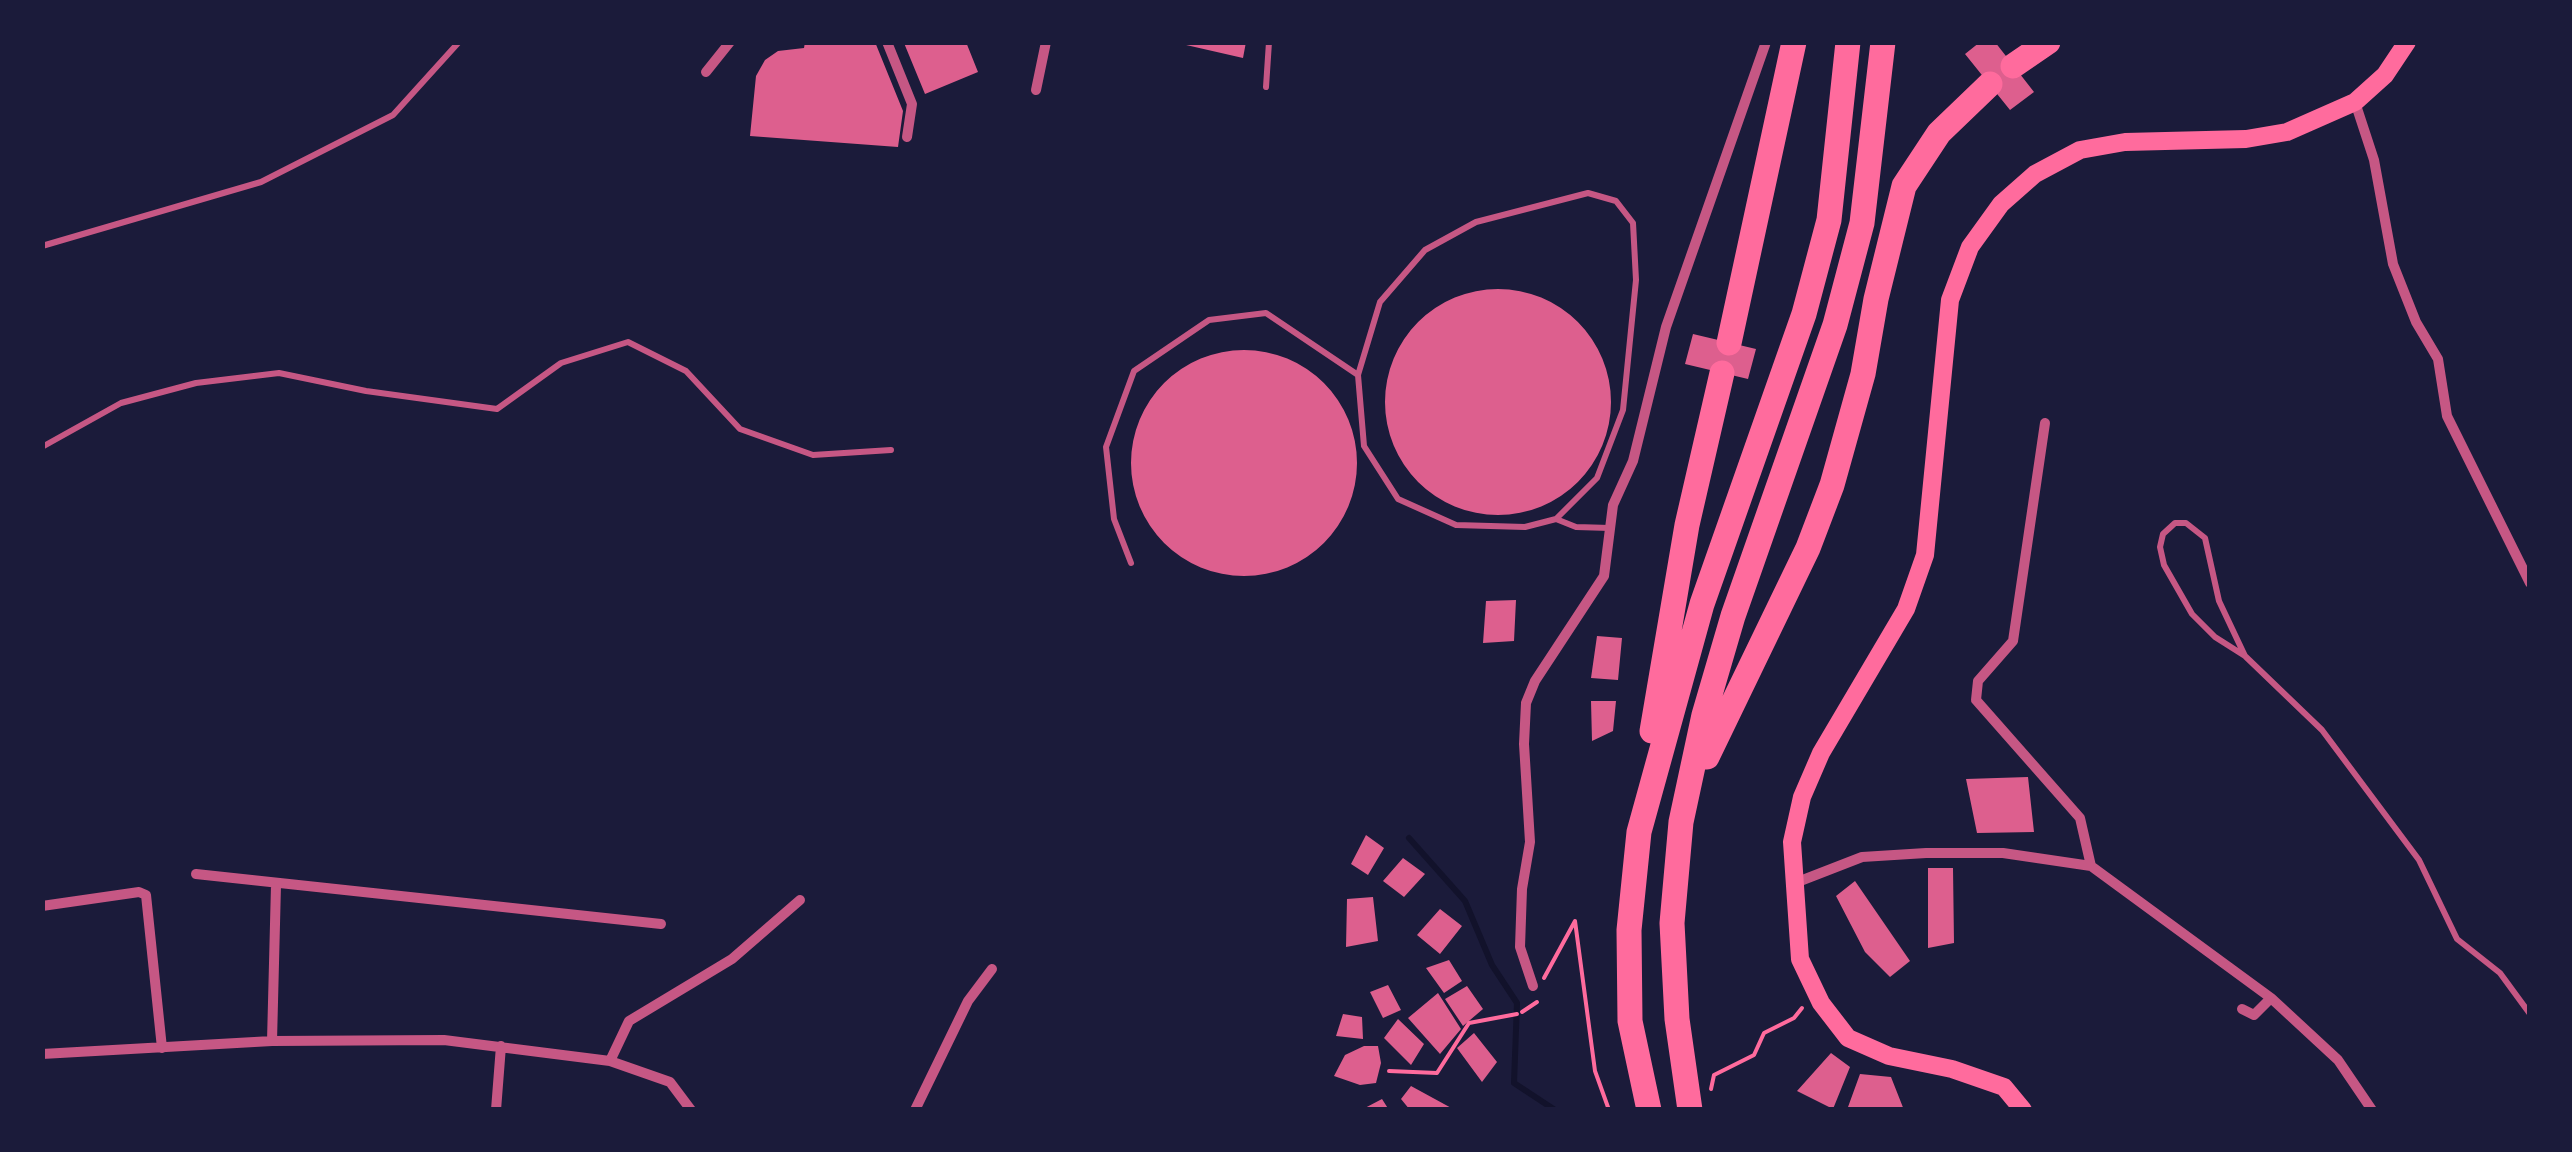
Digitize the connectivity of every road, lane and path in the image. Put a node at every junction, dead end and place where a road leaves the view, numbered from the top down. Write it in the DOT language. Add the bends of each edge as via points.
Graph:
graph roads {
  1 [pos="460,42"];
  2 [pos="730,42"];
  3 [pos="887,42"];
  4 [pos="1046,42"];
  5 [pos="1268,42"];
  6 [pos="1766,42"];
  7 [pos="1794,42"];
  8 [pos="1848,42"];
  9 [pos="1882,42"];
  10 [pos="2048,42"];
  11 [pos="2407,42"];
  12 [pos="2013,66"];
  13 [pos="706,72"];
  14 [pos="1990,84"];
  15 [pos="1266,87"];
  16 [pos="1036,90"];
  17 [pos="2355,102"];
  18 [pos="907,138"];
  19 [pos="42,246"];
  20 [pos="1729,343"];
  21 [pos="1722,373"];
  22 [pos="1358,375"];
  23 [pos="2045,423"];
  24 [pos="42,447"];
  25 [pos="891,450"];
  26 [pos="1556,519"];
  27 [pos="1610,528"];
  28 [pos="1131,564"];
  29 [pos="2530,583"];
  30 [pos="2245,656"];
  31 [pos="1681,822"];
  32 [pos="1639,832"];
  33 [pos="2091,866"];
  34 [pos="196,874"];
  35 [pos="1795,883"];
  36 [pos="276,885"];
  37 [pos="800,900"];
  38 [pos="42,906"];
  39 [pos="661,924"];
  40 [pos="992,969"];
  41 [pos="1533,986"];
  42 [pos="1814,990"];
  43 [pos="2271,998"];
  44 [pos="2242,1008"];
  45 [pos="1517,1014"];
  46 [pos="2530,1014"];
  47 [pos="272,1041"];
  48 [pos="501,1046"];
  49 [pos="162,1048"];
  50 [pos="42,1054"];
  51 [pos="610,1061"];
  52 [pos="1389,1071"];
  53 [pos="1710,1092"];
  54 [pos="496,1110"];
  55 [pos="691,1110"];
  56 [pos="915,1110"];
  57 [pos="1609,1110"];
  58 [pos="1649,1110"];
  59 [pos="1690,1110"];
  60 [pos="2023,1110"];
  61 [pos="2372,1110"];
  1 -- 19 [label="lane" via="393,115 261,182"];
  2 -- 13 [label="street"];
  3 -- 18 [label="street" via="912,104"];
  4 -- 16 [label="street"];
  5 -- 15 [label="lane"];
  6 -- 27 [label="street" via="1666,328"];
  7 -- 20 [label="highway"];
  8 -- 32 [label="highway" via="1829,220 1702,604"];
  9 -- 31 [label="highway" via="1862,223 1836,325 1733,616"];
  10 -- 12 [label="highway"];
  11 -- 17 [label="main road"];
  14 -- 31 [label="highway" via="1939,132 1904,186 1832,485"];
  17 -- 29 [label="street" via="2374,160 2393,264 2438,360 2448,416"];
  17 -- 35 [label="main road" via="2287,132 2080,150 2035,174 2001,204 1970,247 1950,300 1925,555 1906,609 1821,753 1802,798 1792,842"];
  21 -- 32 [label="highway" via="1659,678"];
  22 -- 26 [label="lane" via="1364,446 1398,498 1456,525 1526,527"];
  22 -- 26 [label="lane" via="1380,302 1425,250 1476,222 1588,193 1616,200 1632,223 1636,280 1623,410 1598,478"];
  22 -- 28 [label="lane" via="1266,312 1209,320 1134,371 1106,446 1114,519"];
  23 -- 33 [label="street" via="2013,641 1978,680 1976,700 2080,818"];
  24 -- 25 [label="lane" via="121,403 196,383 279,372 497,410 561,363 628,342 686,371 740,429 813,456"];
  26 -- 27 [label="lane" via="1576,528"];
  27 -- 41 [label="street" via="1604,576 1526,703 1530,842 1520,947"];
  30 -- 30 [label="lane" via="2192,614 2164,565 2160,547 2174,523 2186,523 2204,538 2218,600"];
  30 -- 46 [label="lane" via="2322,730 2418,860 2457,938 2500,973"];
  31 -- 59 [label="highway" via="1672,924 1676,1020"];
  32 -- 58 [label="highway" via="1629,930 1630,1021"];
  33 -- 35 [label="street" via="2002,853 1926,852 1862,857"];
  33 -- 43 [label="street"];
  34 -- 36 [label="street"];
  35 -- 42 [label="main road" via="1800,958"];
  36 -- 39 [label="street"];
  36 -- 47 [label="street"];
  37 -- 51 [label="street" via="732,959 629,1021"];
  38 -- 49 [label="street" via="146,895"];
  40 -- 56 [label="street" via="968,1001"];
  41 -- 57 [label="path" via="1553,966 1575,921 1595,1071"];
  42 -- 53 [label="path" via="1794,1018 1764,1033 1754,1055 1714,1075"];
  42 -- 60 [label="main road" via="1848,1038 2004,1088"];
  43 -- 44 [label="street" via="2254,1015"];
  43 -- 61 [label="street" via="2338,1060"];
  45 -- 52 [label="path" via="1469,1023 1437,1073"];
  47 -- 48 [label="street"];
  47 -- 49 [label="street"];
  48 -- 51 [label="street"];
  48 -- 54 [label="street"];
  49 -- 50 [label="street"];
  51 -- 55 [label="street" via="670,1082"];
}
